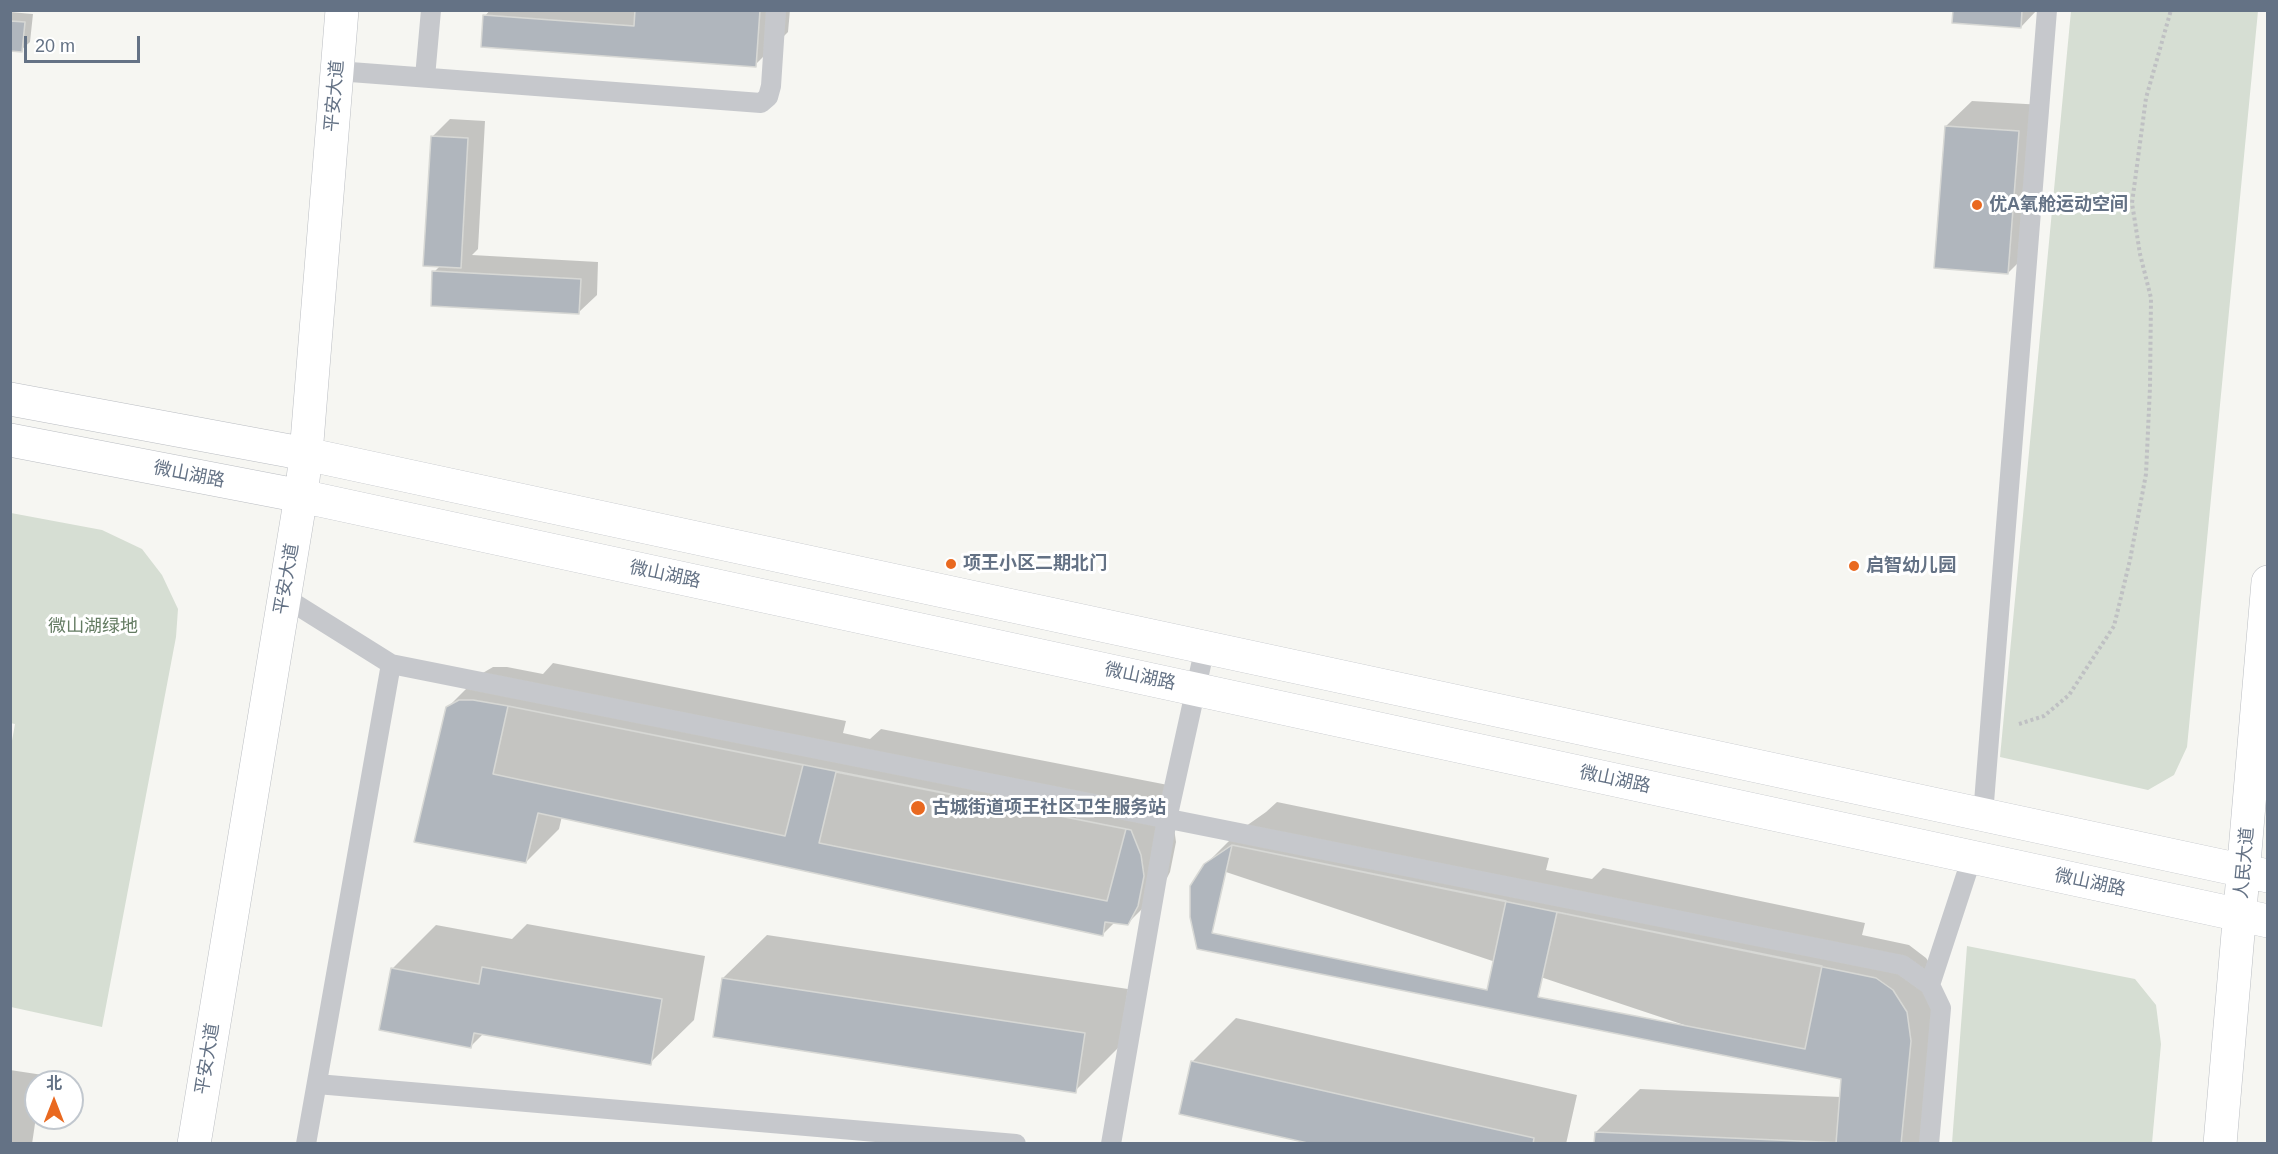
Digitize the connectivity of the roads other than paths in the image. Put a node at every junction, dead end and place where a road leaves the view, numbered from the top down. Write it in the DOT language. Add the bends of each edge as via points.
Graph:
graph roads {
  1 [pos="342,10"];
  2 [pos="431,10"];
  3 [pos="776,10"];
  4 [pos="2047,10"];
  5 [pos="337,71"];
  6 [pos="425,77"];
  7 [pos="10,399"];
  8 [pos="10,440"];
  9 [pos="306,454"];
  10 [pos="301,496"];
  11 [pos="2268,582"];
  12 [pos="284,597"];
  13 [pos="1205,647"];
  14 [pos="391,664"];
  15 [pos="1196,689"];
  16 [pos="1983,815"];
  17 [pos="1167,819"];
  18 [pos="1972,857"];
  19 [pos="2256,873"];
  20 [pos="2254,918"];
  21 [pos="1930,985"];
  22 [pos="317,1084"];
  23 [pos="194,1143"];
  24 [pos="306,1143"];
  25 [pos="1016,1143"];
  26 [pos="1111,1143"];
  27 [pos="1929,1143"];
  28 [pos="2220,1143"];
  1 -- 5 [label="street, 平安大道"];
  2 -- 6 [label="lane"];
  3 -- 6 [label="lane" via="771,86 761,103"];
  4 -- 16 [label="lane"];
  5 -- 6 [label="lane"];
  5 -- 9 [label="street, 平安大道"];
  7 -- 9 [label="street"];
  8 -- 10 [label="street, 微山湖路"];
  9 -- 10 [label="street, 平安大道"];
  9 -- 13 [label="street"];
  10 -- 12 [label="street, 平安大道"];
  10 -- 15 [label="street, 微山湖路"];
  11 -- 19 [label="street, 人民大道"];
  12 -- 14 [label="lane"];
  12 -- 23 [label="street, 平安大道"];
  13 -- 15 [label="lane"];
  13 -- 16 [label="street"];
  14 -- 17 [label="lane"];
  14 -- 22 [label="lane"];
  15 -- 17 [label="lane"];
  15 -- 18 [label="street, 微山湖路"];
  16 -- 19 [label="street"];
  17 -- 21 [label="lane" via="1902,965"];
  17 -- 26 [label="lane"];
  18 -- 20 [label="street, 微山湖路"];
  18 -- 21 [label="lane"];
  19 -- 20 [label="street, 人民大道"];
  20 -- 28 [label="street, 人民大道"];
  21 -- 27 [label="lane" via="1941,1008"];
  22 -- 24 [label="lane"];
  22 -- 25 [label="lane"];
}
